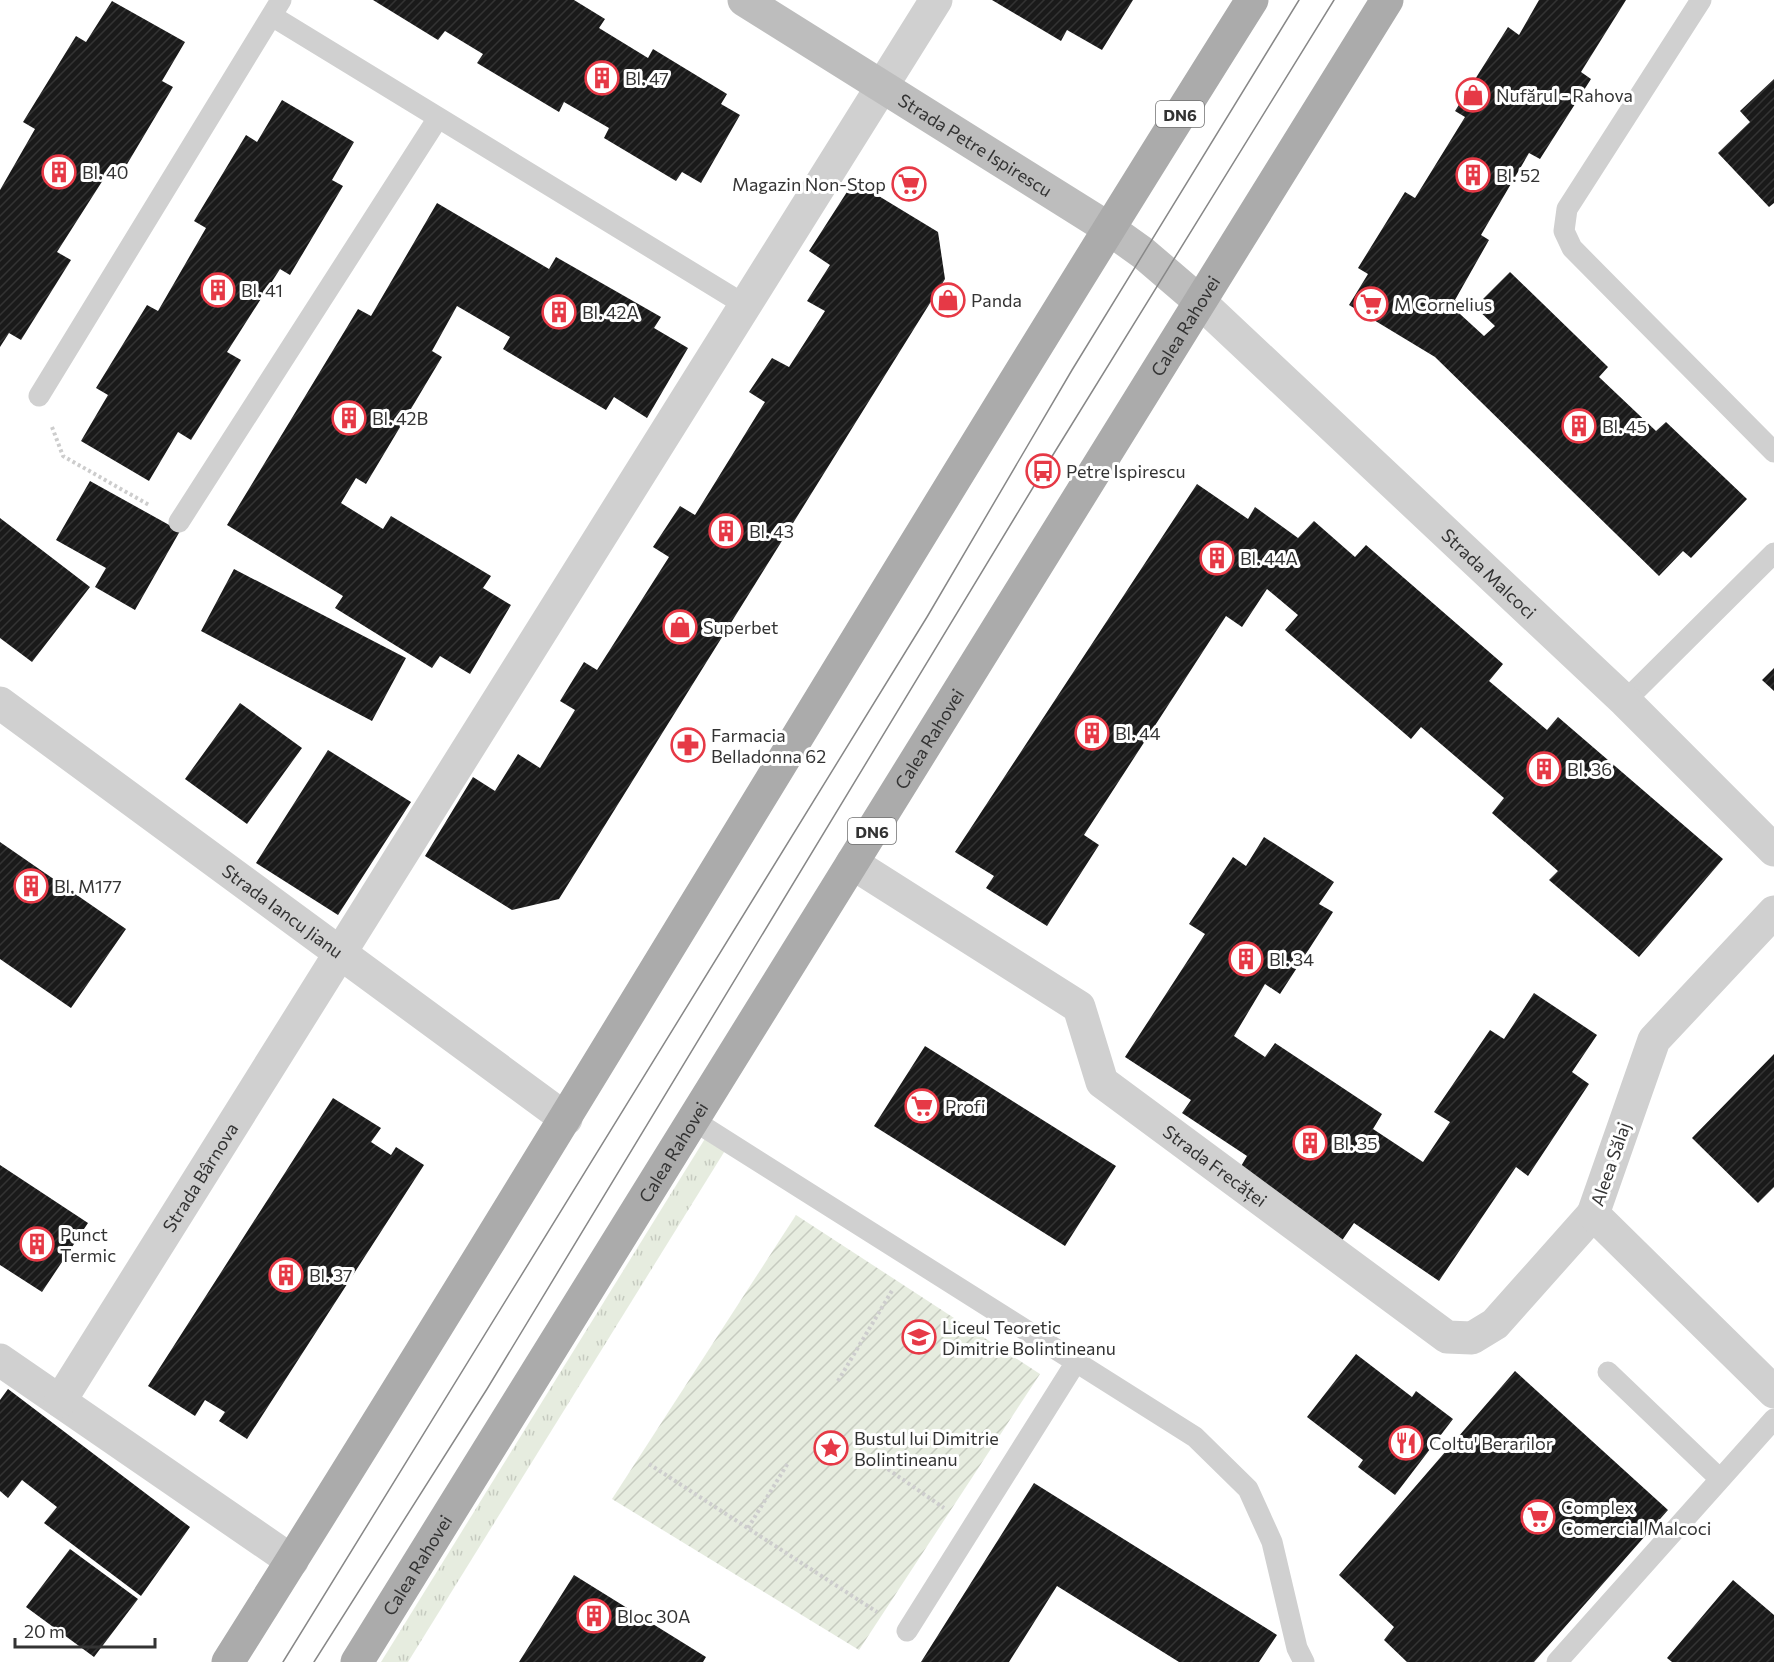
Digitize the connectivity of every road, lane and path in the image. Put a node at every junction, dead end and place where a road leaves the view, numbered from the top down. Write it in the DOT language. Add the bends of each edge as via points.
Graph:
graph roads {
  1 [pos="744,0"];
  2 [pos="936,0"];
  3 [pos="1252,0"];
  4 [pos="1387,0"];
  5 [pos="1701,0"];
  6 [pos="277,8"];
  7 [pos="881,87"];
  8 [pos="438,117"];
  9 [pos="1108,228"];
  10 [pos="1199,301"];
  11 [pos="745,305"];
  12 [pos="39,396"];
  13 [pos="1774,452"];
  14 [pos="179,522"];
  15 [pos="1774,553"];
  16 [pos="1624,701"];
  17 [pos="0,703"];
  18 [pos="1774,850"];
  19 [pos="852,863"];
  20 [pos="1774,912"];
  21 [pos="341,955"];
  22 [pos="566,1119"];
  23 [pos="693,1120"];
  24 [pos="1593,1214"];
  25 [pos="912,1258"];
  26 [pos="0,1360"];
  27 [pos="1076,1362"];
  28 [pos="1608,1372"];
  29 [pos="838,1381"];
  30 [pos="1774,1392"];
  31 [pos="60,1401"];
  32 [pos="1774,1419"];
  33 [pos="873,1459"];
  34 [pos="788,1463"];
  35 [pos="649,1464"];
  36 [pos="1720,1479"];
  37 [pos="973,1527"];
  38 [pos="748,1528"];
  39 [pos="292,1561"];
  40 [pos="907,1631"];
  41 [pos="228,1662"];
  42 [pos="357,1662"];
  43 [pos="1304,1662"];
  44 [pos="1557,1662"];
  1 -- 7 [label="street, Strada Petre Ispirescu"];
  2 -- 7 [label="street"];
  3 -- 9 [label="main road, DN6"];
  4 -- 10 [label="main road, Calea Rahovei / DN6"];
  5 -- 13 [label="lane" via="1567,209 1563,231 1572,248"];
  6 -- 8 [label="lane"];
  6 -- 12 [label="lane"];
  7 -- 9 [label="street, Strada Petre Ispirescu"];
  7 -- 11 [label="street"];
  8 -- 11 [label="lane"];
  8 -- 14 [label="lane"];
  9 -- 10 [label="street, Strada Petre Ispirescu"];
  9 -- 22 [label="main road, DN6"];
  10 -- 16 [label="street, Strada Malcoci"];
  10 -- 19 [label="main road, Calea Rahovei / DN6"];
  11 -- 21 [label="street"];
  12 -- 14 [label="path" via="63,456"];
  15 -- 16 [label="lane"];
  16 -- 18 [label="street, Strada Malcoci"];
  17 -- 21 [label="street, Strada Iancu Jianu"];
  19 -- 23 [label="main road, Calea Rahovei / DN6"];
  19 -- 24 [label="street, Strada Frecăței" via="1079,1007 1102,1082 1447,1337 1472,1338 1494,1324"];
  20 -- 24 [label="street, Aleea Sălaj" via="1654,1040"];
  21 -- 22 [label="street, Strada Iancu Jianu"];
  21 -- 31 [label="street, Strada Bârnova"];
  22 -- 39 [label="main road, DN6"];
  23 -- 25 [label="lane"];
  23 -- 42 [label="main road, Calea Rahovei / DN6"];
  24 -- 30 [label="street, Aleea Sălaj"];
  25 -- 27 [label="lane"];
  25 -- 29 [label="path"];
  26 -- 31 [label="street"];
  27 -- 37 [label="lane"];
  27 -- 43 [label="lane" via="1195,1437 1248,1489 1272,1542"];
  28 -- 36 [label="lane"];
  31 -- 39 [label="street"];
  32 -- 36 [label="lane"];
  33 -- 37 [label="path"];
  34 -- 38 [label="path"];
  35 -- 38 [label="path"];
  36 -- 44 [label="lane"];
  37 -- 40 [label="lane"];
  38 -- 40 [label="path"];
  39 -- 41 [label="main road, DN6"];
}
